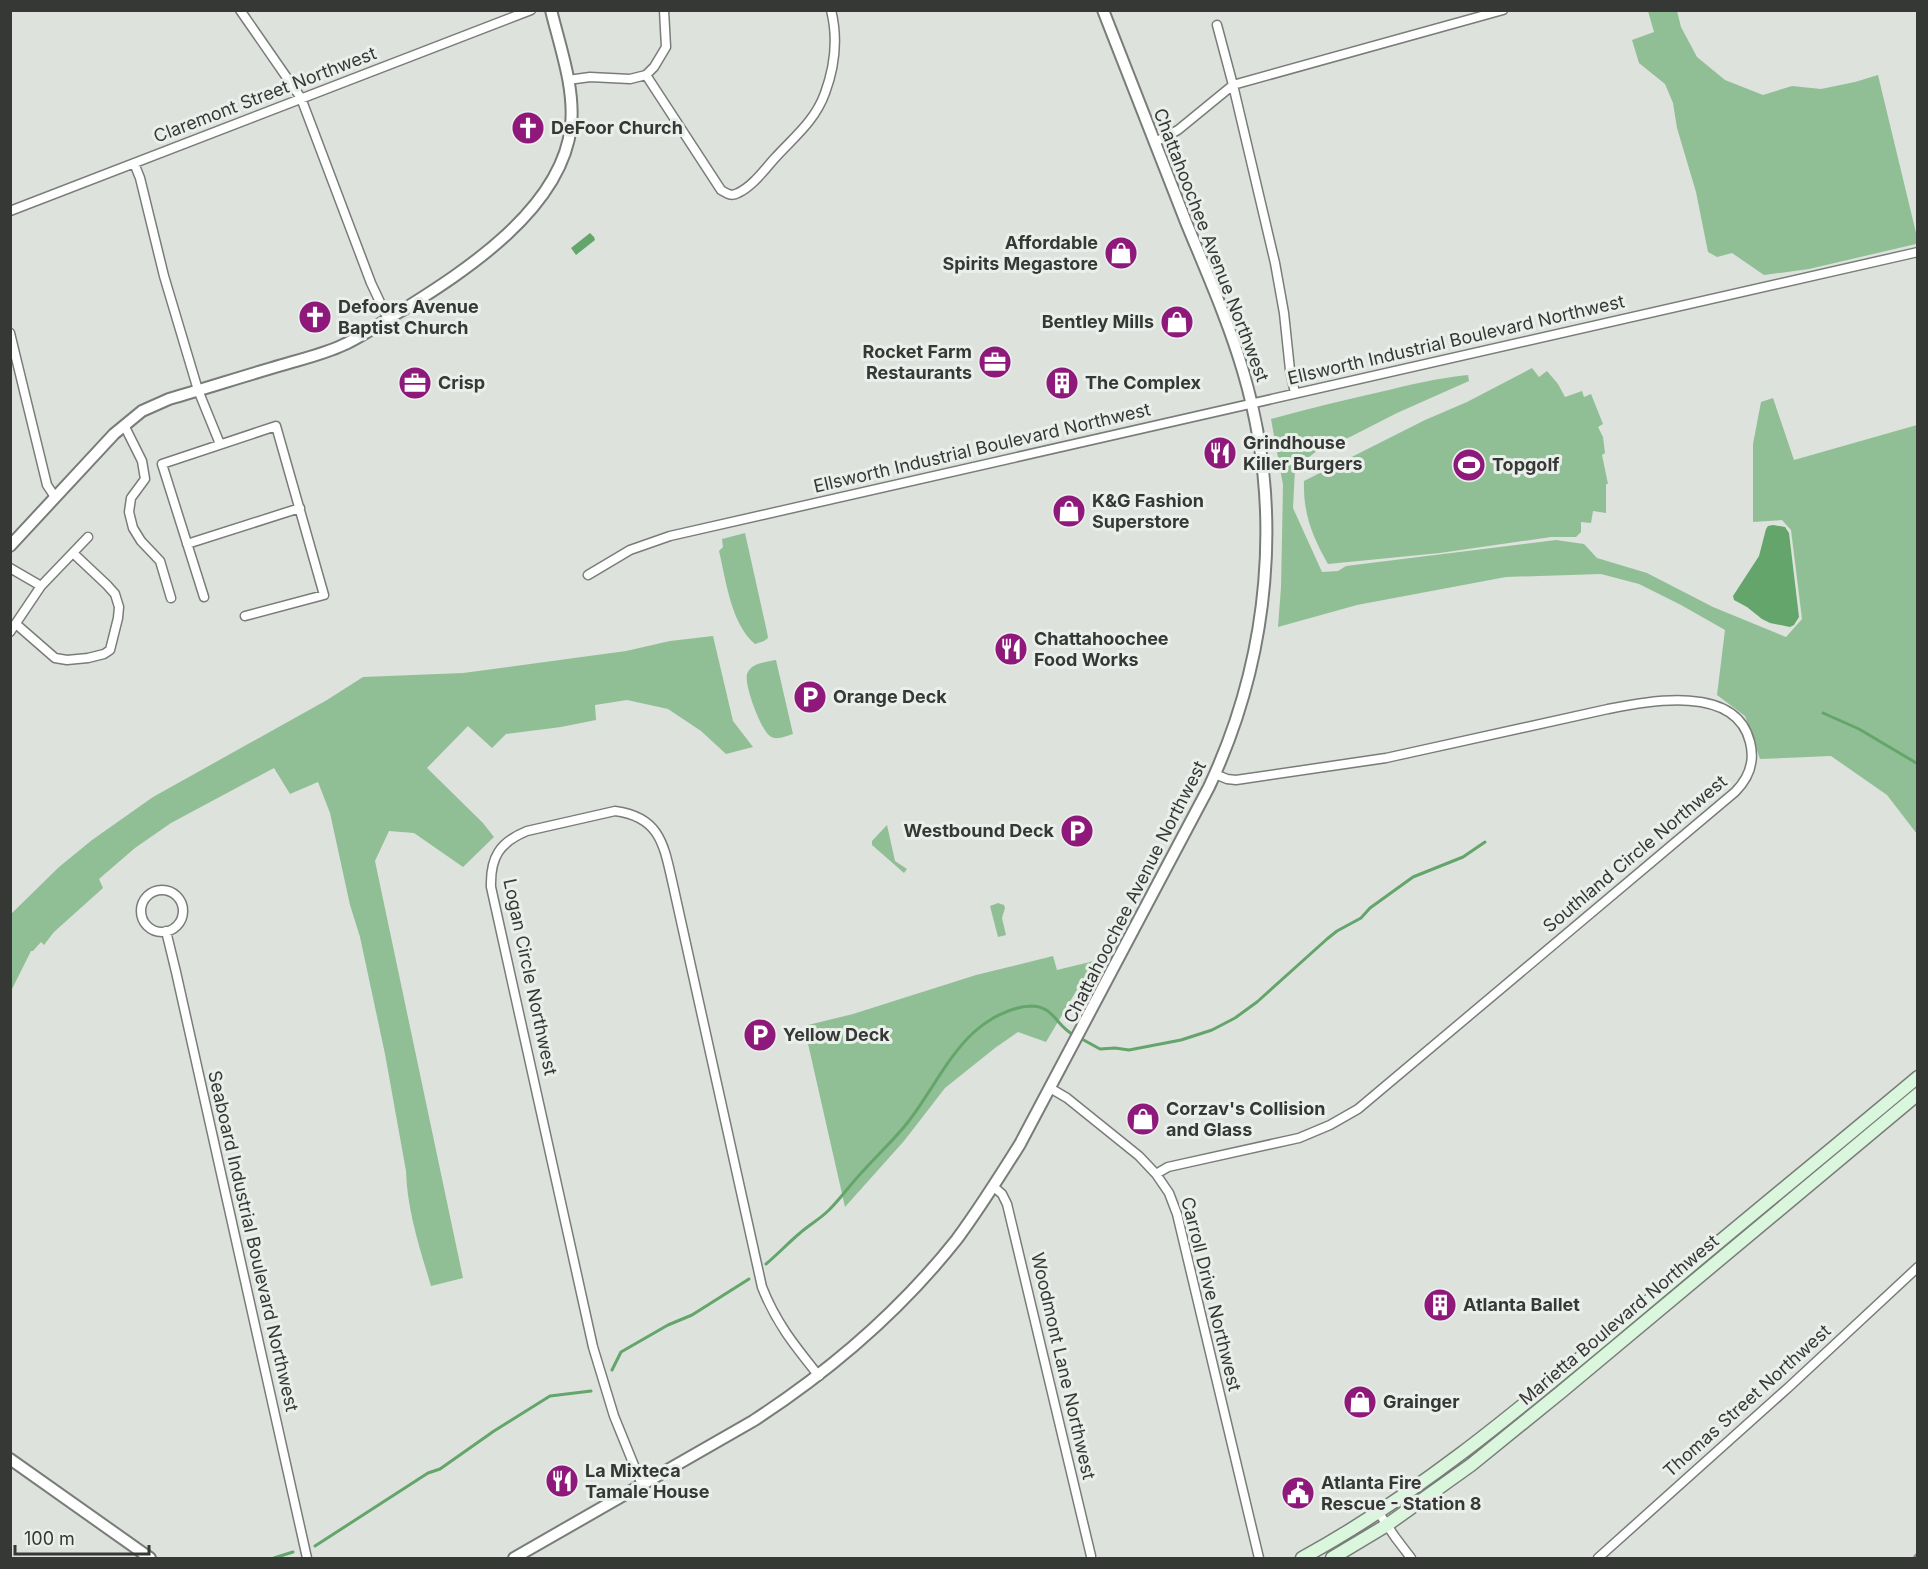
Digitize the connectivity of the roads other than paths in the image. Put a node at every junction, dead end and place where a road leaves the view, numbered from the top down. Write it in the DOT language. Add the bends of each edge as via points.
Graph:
graph roads {
  1 [pos="240,10"];
  2 [pos="531,10"];
  3 [pos="551,10"];
  4 [pos="664,10"];
  5 [pos="831,10"];
  6 [pos="1103,10"];
  7 [pos="1503,10"];
  8 [pos="1217,25"];
  9 [pos="646,75"];
  10 [pos="568,80"];
  11 [pos="1233,85"];
  12 [pos="301,99"];
  13 [pos="1155,142"];
  14 [pos="135,163"];
  15 [pos="10,211"];
  16 [pos="1917,252"];
  17 [pos="388,319"];
  18 [pos="10,333"];
  19 [pos="198,390"];
  20 [pos="1295,393"];
  21 [pos="1252,403"];
  22 [pos="124,425"];
  23 [pos="220,444"];
  24 [pos="55,497"];
  25 [pos="300,507"];
  26 [pos="88,537"];
  27 [pos="187,544"];
  28 [pos="10,546"];
  29 [pos="73,553"];
  30 [pos="10,568"];
  31 [pos="588,575"];
  32 [pos="41,586"];
  33 [pos="204,597"];
  34 [pos="171,598"];
  35 [pos="245,616"];
  36 [pos="16,624"];
  37 [pos="10,632"];
  38 [pos="1215,774"];
  39 [pos="166,932"];
  40 [pos="1917,1077"];
  41 [pos="1050,1088"];
  42 [pos="1917,1094"];
  43 [pos="1156,1174"];
  44 [pos="994,1187"];
  45 [pos="1917,1267"];
  46 [pos="819,1376"];
  47 [pos="10,1459"];
  48 [pos="642,1485"];
  49 [pos="1379,1513"];
  50 [pos="1387,1525"];
  51 [pos="1091,1556"];
  52 [pos="150,1558"];
  53 [pos="307,1558"];
  54 [pos="514,1558"];
  55 [pos="1259,1558"];
  56 [pos="1302,1558"];
  57 [pos="1332,1558"];
  58 [pos="1411,1558"];
  59 [pos="1598,1558"];
  1 -- 12 [label="street"];
  2 -- 12 [label="street, Claremont Street Northwest"];
  3 -- 10 [label="street"];
  4 -- 9 [label="street" via="666,47"];
  5 -- 9 [label="street" via="834,56 816,114 758,178 738,193 721,190"];
  6 -- 13 [label="street, Chattahoochee Avenue Northwest"];
  7 -- 11 [label="street"];
  8 -- 11 [label="street"];
  9 -- 10 [label="street"];
  10 -- 17 [label="street" via="572,114 568,141 538,200 511,232 481,258"];
  11 -- 13 [label="street" via="1178,130"];
  11 -- 20 [label="street" via="1275,263"];
  12 -- 14 [label="street, Claremont Street Northwest"];
  12 -- 17 [label="street" via="370,283"];
  13 -- 21 [label="street, Chattahoochee Avenue Northwest" via="1232,336"];
  14 -- 15 [label="street, Claremont Street Northwest"];
  14 -- 19 [label="street"];
  16 -- 20 [label="street, Ellsworth Industrial Boulevard Northwest"];
  17 -- 19 [label="street" via="334,348"];
  18 -- 24 [label="street" via="47,485"];
  19 -- 22 [label="street" via="156,404"];
  19 -- 23 [label="street"];
  20 -- 21 [label="street, Ellsworth Industrial Boulevard Northwest"];
  21 -- 31 [label="street, Ellsworth Industrial Boulevard Northwest" via="670,536 630,550"];
  21 -- 38 [label="street, Chattahoochee Avenue Northwest" via="1266,500 1265,588 1247,683"];
  22 -- 24 [label="street"];
  22 -- 34 [label="street" via="142,461 145,479 131,498 133,528 160,561"];
  23 -- 25 [label="street" via="276,426"];
  23 -- 27 [label="street" via="162,464"];
  24 -- 28 [label="street"];
  25 -- 27 [label="street"];
  25 -- 35 [label="street" via="324,595"];
  26 -- 29 [label="street"];
  27 -- 33 [label="street"];
  29 -- 32 [label="street"];
  29 -- 36 [label="street" via="115,594 119,607 110,650 88,658 56,658"];
  30 -- 32 [label="street"];
  32 -- 36 [label="street"];
  36 -- 37 [label="street"];
  38 -- 41 [label="street, Chattahoochee Avenue Northwest"];
  38 -- 43 [label="street, Southland Circle Northwest" via="1236,780 1352,764 1608,709 1671,700 1714,705 1732,714 1742,724 1752,749 1749,771 1736,792 1358,1109 1299,1138 1168,1167"];
  39 -- 39 [label="street" via="179,924 183,910 178,897 160,890 143,901 142,915 148,927"];
  39 -- 53 [label="street, Seaboard Industrial Boulevard Northwest"];
  40 -- 49 [label="main road" via="1512,1415"];
  41 -- 43 [label="street, Carroll Drive Northwest" via="1139,1156"];
  41 -- 44 [label="street, Chattahoochee Avenue Northwest"];
  42 -- 50 [label="main road, Marietta Boulevard Northwest" via="1502,1441"];
  43 -- 55 [label="street, Carroll Drive Northwest" via="1177,1214"];
  44 -- 46 [label="street, Chattahoochee Avenue Northwest" via="914,1289"];
  44 -- 51 [label="street, Woodmont Lane Northwest" via="1007,1204"];
  45 -- 59 [label="street, Thomas Street Northwest"];
  46 -- 48 [label="street, Chattahoochee Avenue Northwest" via="753,1421"];
  46 -- 48 [label="street, Logan Circle Northwest" via="781,1328 762,1287 660,837 641,818 615,812 513,837 495,858 491,887 593,1347 614,1416"];
  47 -- 52 [label="street"];
  48 -- 54 [label="street, Chattahoochee Avenue Northwest"];
  49 -- 50 [label="street"];
  49 -- 56 [label="main road"];
  50 -- 57 [label="main road, Marietta Boulevard Northwest"];
  50 -- 58 [label="street"];
}
